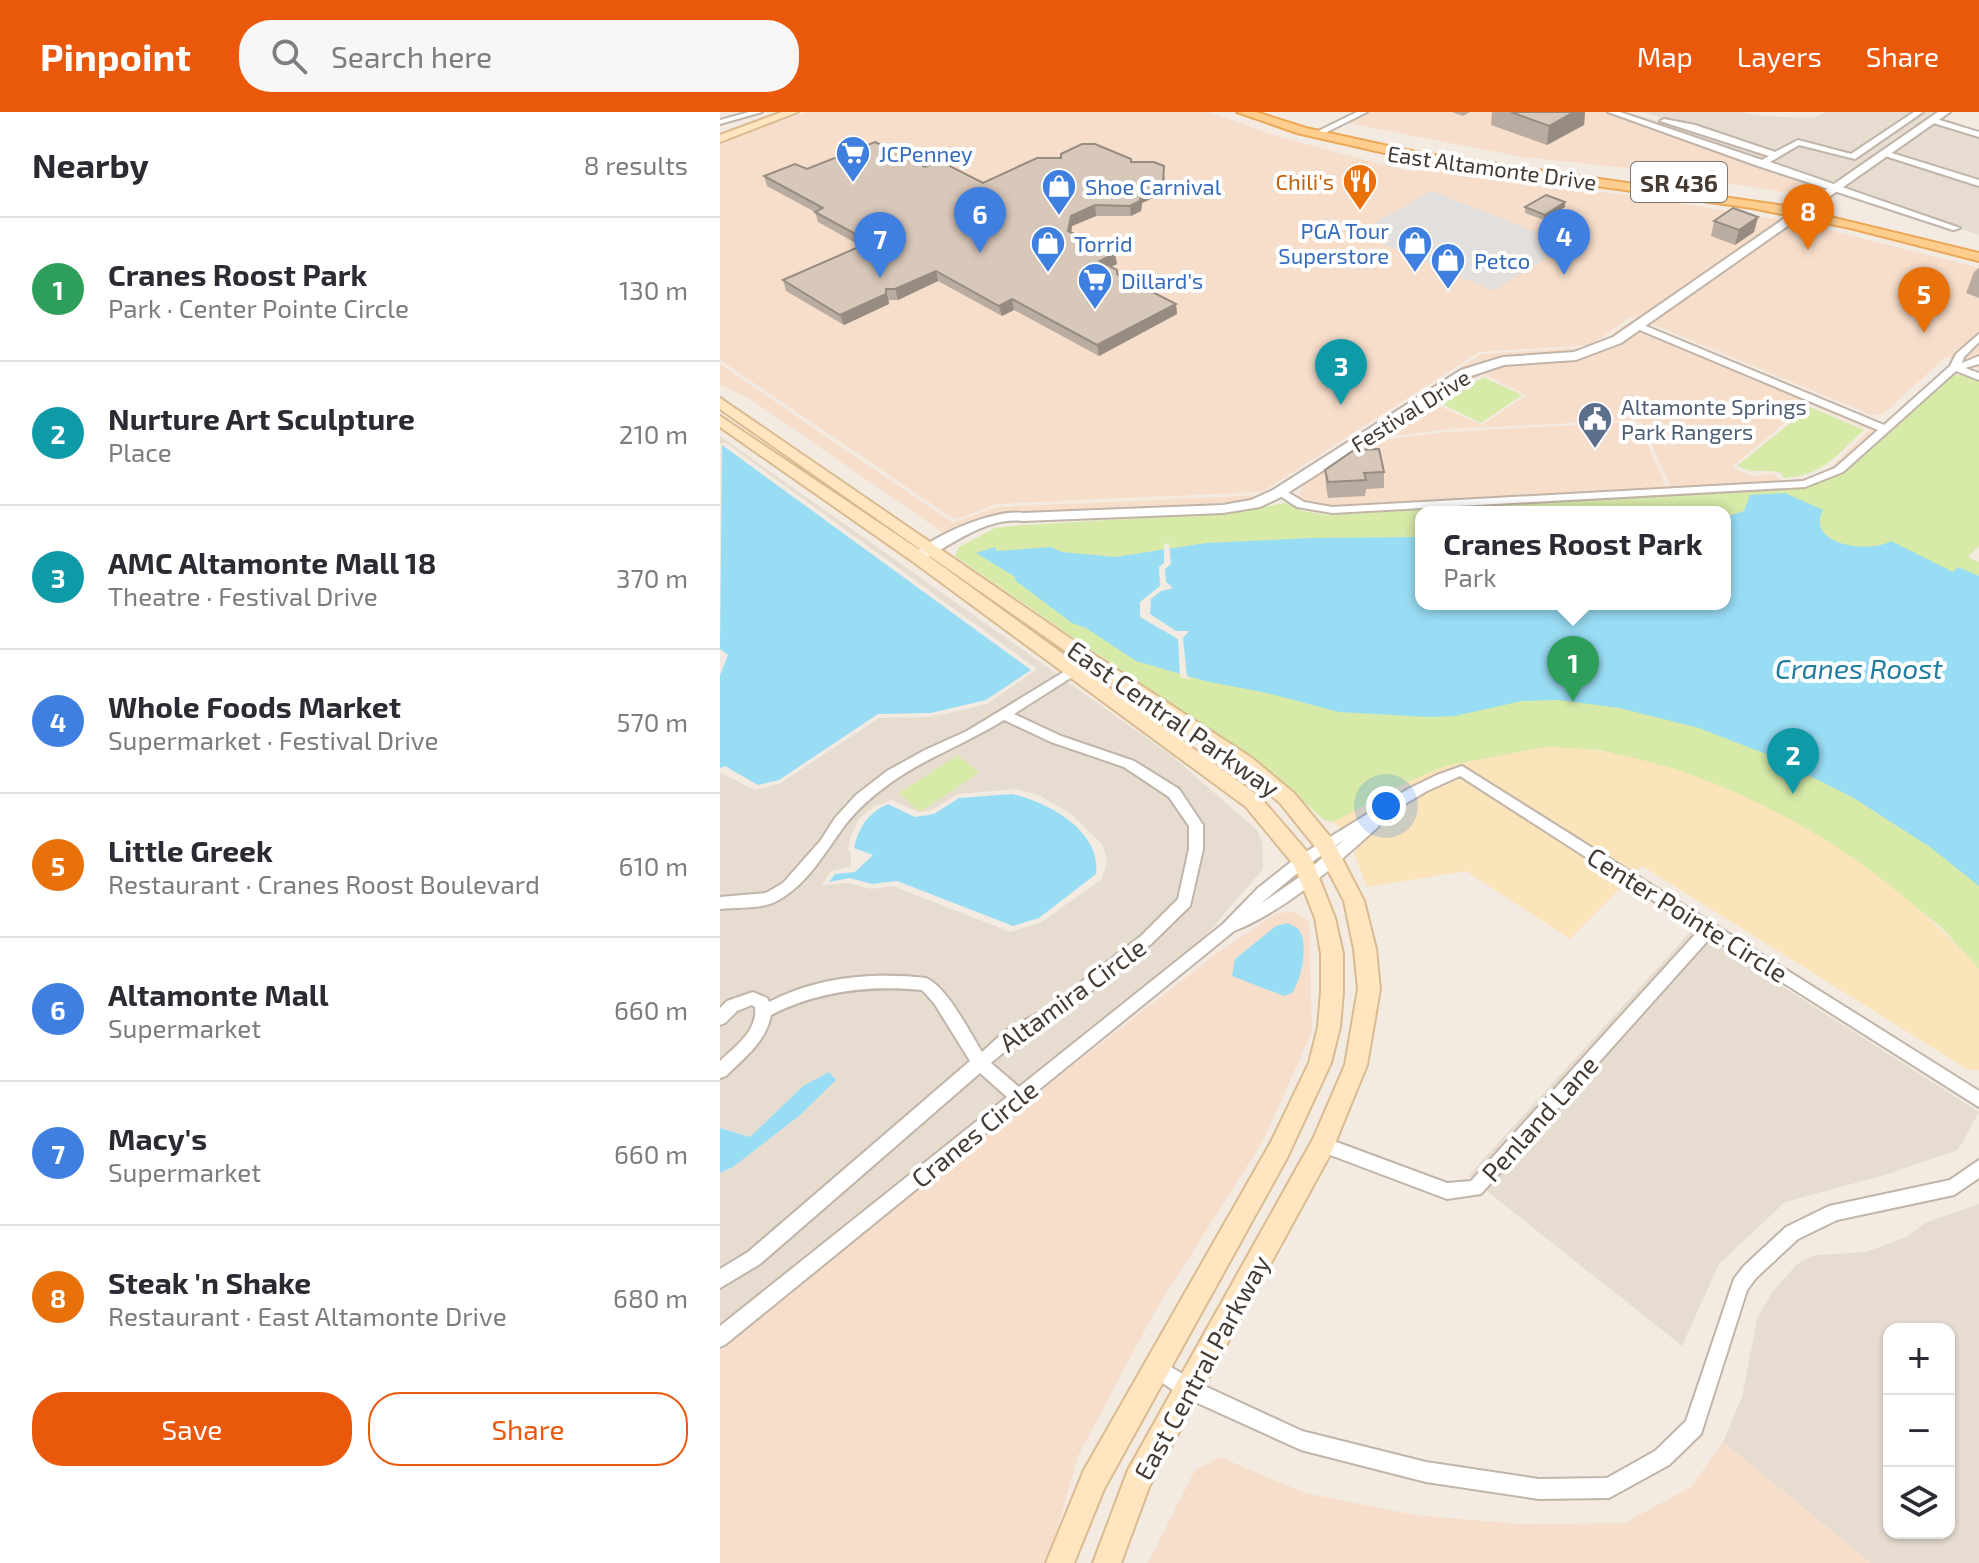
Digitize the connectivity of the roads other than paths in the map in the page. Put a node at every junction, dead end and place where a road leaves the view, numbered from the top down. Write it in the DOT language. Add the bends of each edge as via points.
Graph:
graph roads {
  1 [pos="758,112"];
  2 [pos="774,112"];
  3 [pos="792,112"];
  4 [pos="1243,112"];
  5 [pos="1282,112"];
  6 [pos="1363,112"];
  7 [pos="1612,112"];
  8 [pos="1637,112"];
  9 [pos="1919,112"];
  10 [pos="1945,112"];
  11 [pos="1933,120"];
  12 [pos="1331,128"];
  13 [pos="723,132"];
  14 [pos="1314,135"];
  15 [pos="1979,135"];
  16 [pos="1885,153"];
  17 [pos="1775,155"];
  18 [pos="1761,164"];
  19 [pos="1979,183"];
  20 [pos="1835,188"];
  21 [pos="1812,204"];
  22 [pos="1799,214"];
  23 [pos="1956,228"];
  24 [pos="1979,243"];
  25 [pos="1979,257"];
  26 [pos="1638,326"];
  27 [pos="1979,337"];
  28 [pos="1979,359"];
  29 [pos="1955,367"];
  30 [pos="1979,377"];
  31 [pos="720,402"];
  32 [pos="720,420"];
  33 [pos="1885,429"];
  34 [pos="1280,492"];
  35 [pos="930,556"];
  36 [pos="1081,664"];
  37 [pos="1003,714"];
  38 [pos="1330,852"];
  39 [pos="1306,868"];
  40 [pos="720,903"];
  41 [pos="1710,928"];
  42 [pos="765,1011"];
  43 [pos="720,1018"];
  44 [pos="980,1063"];
  45 [pos="720,1071"];
  46 [pos="1019,1097"];
  47 [pos="1979,1100"];
  48 [pos="1323,1145"];
  49 [pos="1979,1168"];
  50 [pos="720,1279"];
  51 [pos="720,1338"];
  52 [pos="1156,1367"];
  53 [pos="1189,1389"];
  54 [pos="1060,1563"];
  55 [pos="1107,1563"];
  1 -- 13 [label="street"];
  2 -- 13 [label="main road"];
  3 -- 13 [label="main road"];
  4 -- 14 [label="main road, East Altamonte Drive / SR 436"];
  5 -- 12 [label="main road, SR 436"];
  6 -- 12 [label="street"];
  7 -- 18 [label="street"];
  8 -- 17 [label="street"];
  9 -- 17 [label="street" via="1852,157 1805,141"];
  10 -- 11 [label="street, Festival Drive"];
  11 -- 15 [label="street"];
  11 -- 16 [label="street, Festival Drive"];
  12 -- 14 [label="street"];
  12 -- 21 [label="main road, East Altamonte Drive / SR 436" via="1431,148"];
  14 -- 22 [label="main road, East Altamonte Drive / SR 436" via="1442,162"];
  16 -- 19 [label="street"];
  16 -- 20 [label="street, Festival Drive"];
  17 -- 18 [label="street"];
  18 -- 20 [label="street"];
  20 -- 21 [label="street, Festival Drive"];
  20 -- 23 [label="street"];
  21 -- 22 [label="street, Festival Drive"];
  21 -- 24 [label="main road, East Altamonte Drive / SR 436"];
  22 -- 25 [label="main road, East Altamonte Drive / SR 436"];
  22 -- 26 [label="street, Festival Drive"];
  26 -- 33 [label="street"];
  26 -- 34 [label="street, Festival Drive" via="1590,353 1503,361 1466,373"];
  27 -- 29 [label="street"];
  28 -- 29 [label="street"];
  29 -- 30 [label="street"];
  29 -- 33 [label="street"];
  31 -- 35 [label="main road, East Central Parkway"];
  32 -- 35 [label="main road, East Central Parkway"];
  33 -- 34 [label="street" via="1830,476 1788,486 1332,510 1301,505"];
  34 -- 35 [label="street, Festival Drive" via="1255,504 1223,509 1023,517"];
  35 -- 36 [label="main road, East Central Parkway"];
  36 -- 37 [label="street"];
  36 -- 38 [label="main road, East Central Parkway" via="1245,763 1287,798"];
  36 -- 39 [label="main road, East Central Parkway" via="1253,802"];
  37 -- 40 [label="street" via="892,775 861,799 788,887 769,898"];
  37 -- 44 [label="street, Altamira Circle" via="1129,764 1174,793 1196,825 1196,849 1185,902 1146,940"];
  38 -- 39 [label="street, Cranes Circle"];
  38 -- 41 [label="street, Center Pointe Circle" via="1415,789 1462,771"];
  38 -- 48 [label="main road, East Central Parkway" via="1354,901 1369,989 1356,1065"];
  39 -- 46 [label="street, Cranes Circle" via="1250,918 1228,928"];
  39 -- 52 [label="main road, East Central Parkway" via="1332,954 1329,1027 1320,1063 1279,1150"];
  41 -- 47 [label="street, Center Pointe Circle"];
  41 -- 48 [label="street, Penland Lane" via="1475,1188 1447,1191"];
  42 -- 43 [label="street" via="753,998"];
  42 -- 44 [label="street" via="860,983 926,984"];
  42 -- 45 [label="street" via="764,1023"];
  44 -- 46 [label="street"];
  44 -- 50 [label="street, Altamira Circle" via="754,1258"];
  46 -- 51 [label="street, Cranes Circle"];
  48 -- 53 [label="main road, East Central Parkway"];
  49 -- 53 [label="street" via="1954,1187 1835,1212 1792,1233 1740,1285 1694,1427 1662,1458 1609,1488 1539,1489 1426,1472 1301,1440"];
  52 -- 53 [label="street"];
  52 -- 54 [label="main road, East Central Parkway" via="1094,1480"];
  53 -- 55 [label="main road, East Central Parkway" via="1138,1480"];
}
